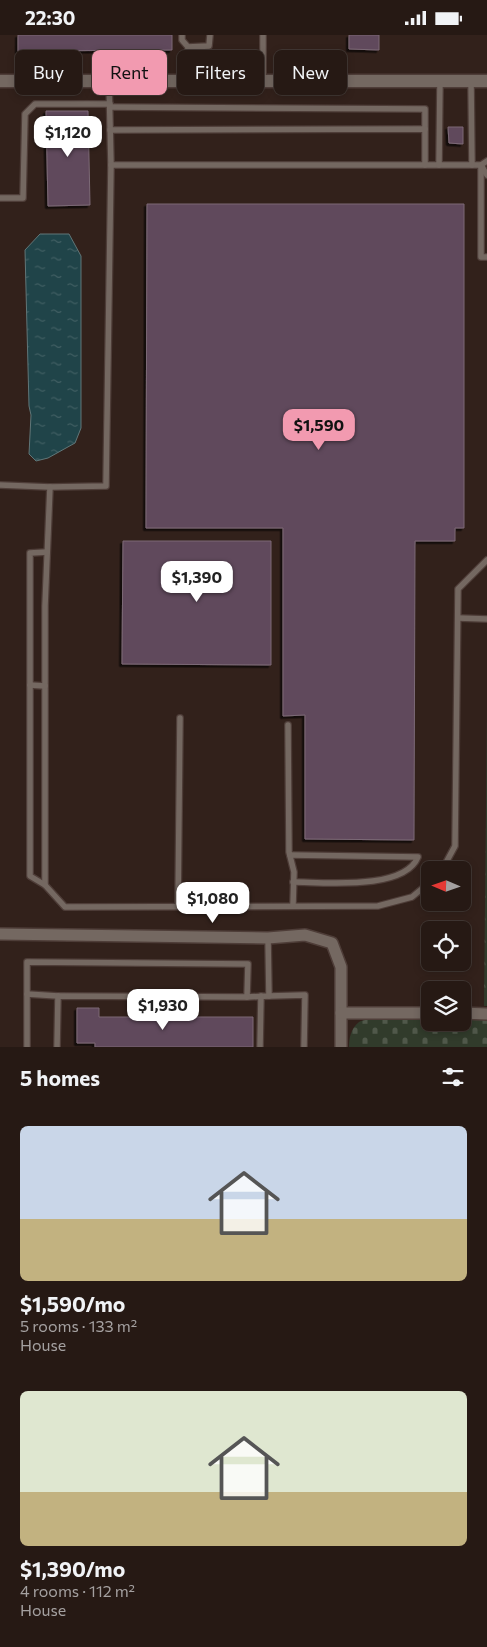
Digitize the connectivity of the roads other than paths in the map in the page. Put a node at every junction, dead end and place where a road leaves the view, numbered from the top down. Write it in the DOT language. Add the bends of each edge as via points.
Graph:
graph roads {
  1 [pos="182,35"];
  2 [pos="210,35"];
  3 [pos="263,35"];
  4 [pos="188,47"];
  5 [pos="263,50"];
  6 [pos="0,81"];
  7 [pos="92,81"];
  8 [pos="264,81"];
  9 [pos="440,81"];
  10 [pos="471,81"];
  11 [pos="487,81"];
  12 [pos="110,95"];
  13 [pos="110,105"];
  14 [pos="110,129"];
  15 [pos="425,129"];
  16 [pos="487,161"];
  17 [pos="111,165"];
  18 [pos="425,165"];
  19 [pos="439,165"];
  20 [pos="472,165"];
  21 [pos="481,165"];
  22 [pos="487,175"];
  23 [pos="0,198"];
  24 [pos="487,257"];
  25 [pos="0,485"];
  26 [pos="50,487"];
  27 [pos="47,552"];
  28 [pos="487,560"];
  29 [pos="458,618"];
  30 [pos="487,619"];
  31 [pos="30,685"];
  32 [pos="45,686"];
  33 [pos="180,718"];
  34 [pos="288,725"];
  35 [pos="290,855"];
  36 [pos="447,861"];
  37 [pos="294,882"];
  38 [pos="45,885"];
  39 [pos="421,889"];
  40 [pos="293,905"];
  41 [pos="178,906"];
  42 [pos="0,935"];
  43 [pos="268,938"];
  44 [pos="27,994"];
  45 [pos="58,996"];
  46 [pos="261,996"];
  47 [pos="269,996"];
  48 [pos="247,997"];
  49 [pos="341,1013"];
  50 [pos="421,1013"];
  51 [pos="471,1013"];
  52 [pos="487,1013"];
  53 [pos="59,1046"];
  54 [pos="27,1047"];
  55 [pos="260,1047"];
  56 [pos="304,1047"];
  57 [pos="340,1047"];
  1 -- 4 [label="lane"];
  2 -- 4 [label="lane" via="209,46"];
  3 -- 5 [label="lane"];
  6 -- 7 [label="street"];
  8 -- 9 [label="street"];
  9 -- 10 [label="street"];
  9 -- 19 [label="lane"];
  10 -- 11 [label="street"];
  10 -- 20 [label="lane"];
  12 -- 13 [label="lane"];
  13 -- 14 [label="lane"];
  13 -- 15 [label="lane" via="426,109"];
  13 -- 23 [label="lane" via="35,103 29,108 25,114 23,199"];
  14 -- 15 [label="lane"];
  14 -- 17 [label="lane"];
  15 -- 18 [label="lane"];
  16 -- 21 [label="lane"];
  17 -- 18 [label="lane"];
  17 -- 26 [label="lane" via="106,486"];
  18 -- 19 [label="lane"];
  19 -- 20 [label="lane"];
  20 -- 21 [label="lane"];
  21 -- 22 [label="lane"];
  21 -- 24 [label="lane" via="481,257"];
  25 -- 26 [label="lane"];
  26 -- 27 [label="lane"];
  27 -- 31 [label="lane" via="30,553"];
  27 -- 32 [label="lane"];
  28 -- 29 [label="lane" via="458,589"];
  29 -- 30 [label="lane"];
  29 -- 36 [label="lane" via="455,846"];
  31 -- 32 [label="lane"];
  31 -- 38 [label="lane" via="30,875"];
  32 -- 38 [label="lane"];
  33 -- 41 [label="lane"];
  34 -- 35 [label="lane"];
  35 -- 37 [label="lane"];
  35 -- 37 [label="lane" via="418,857 404,871 368,883"];
  37 -- 40 [label="lane"];
  38 -- 41 [label="lane" via="65,907"];
  39 -- 40 [label="lane" via="412,897 378,906"];
  40 -- 41 [label="lane"];
  42 -- 43 [label="street"];
  43 -- 47 [label="lane"];
  43 -- 49 [label="street" via="305,935 332,943 341,967"];
  44 -- 45 [label="lane"];
  44 -- 48 [label="lane" via="27,961 229,963 248,964"];
  44 -- 54 [label="lane"];
  45 -- 48 [label="lane"];
  45 -- 53 [label="lane"];
  46 -- 47 [label="lane"];
  46 -- 48 [label="lane"];
  46 -- 55 [label="lane"];
  47 -- 56 [label="lane" via="305,995"];
  49 -- 50 [label="street"];
  49 -- 57 [label="street"];
  51 -- 52 [label="street"];
}
